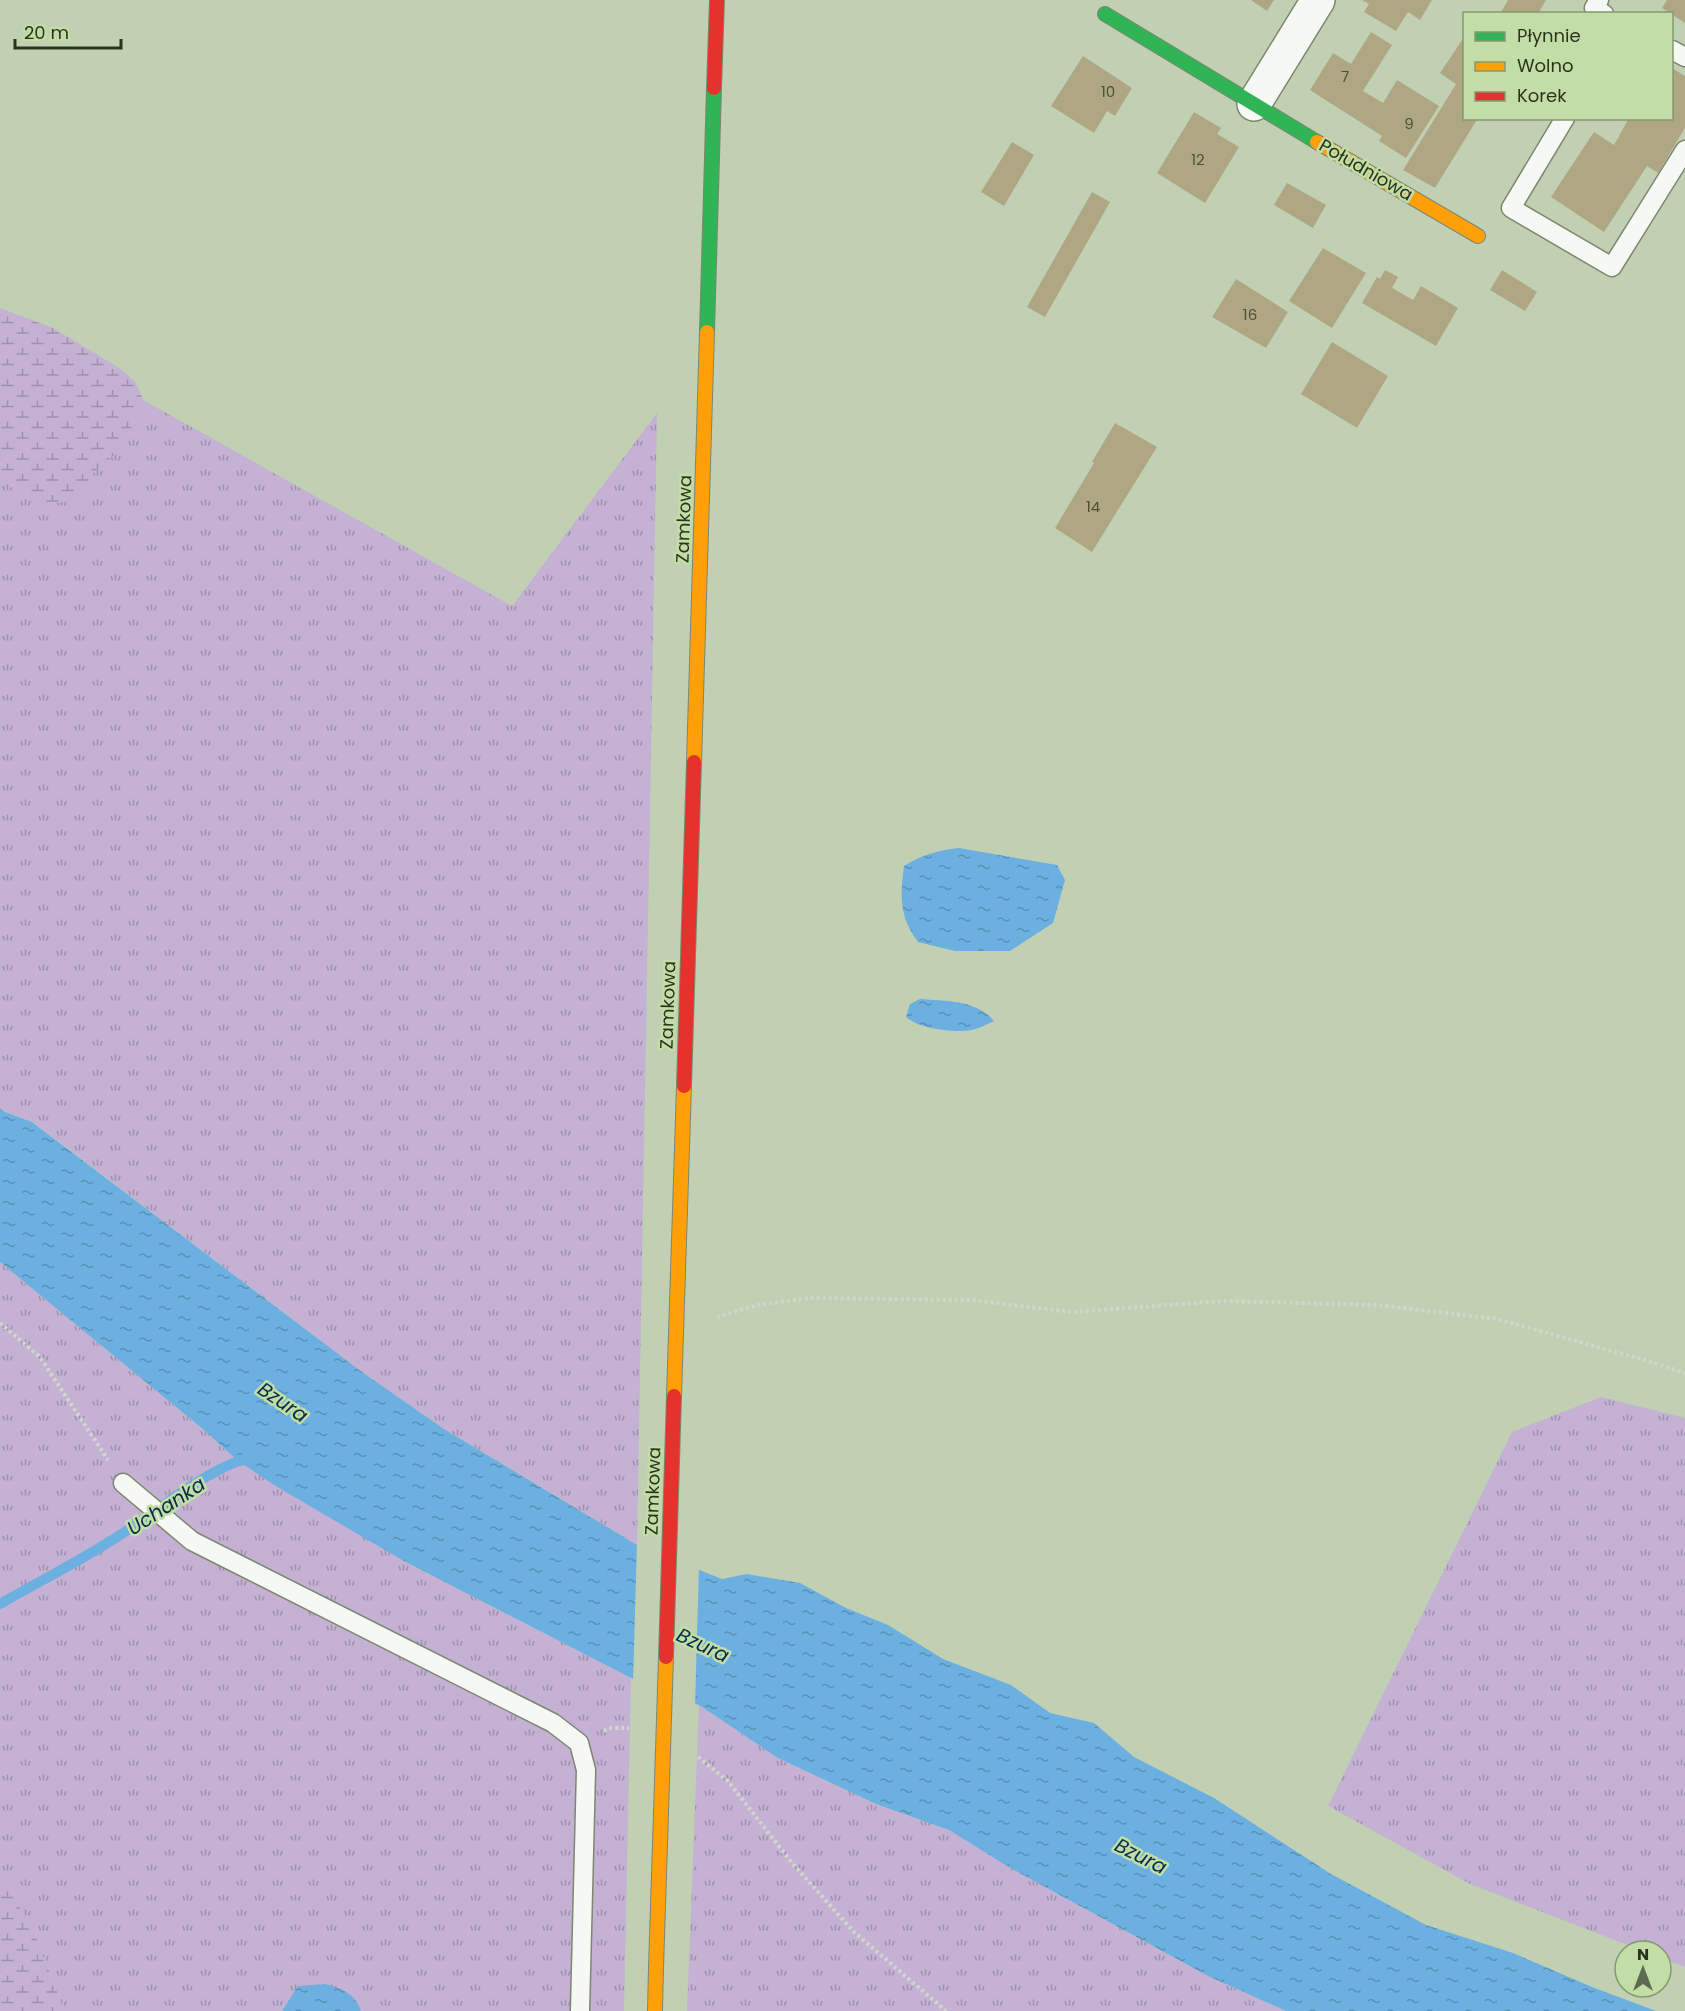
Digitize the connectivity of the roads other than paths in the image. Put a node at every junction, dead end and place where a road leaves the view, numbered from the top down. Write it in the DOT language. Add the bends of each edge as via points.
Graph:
graph roads {
  1 [pos="717,0"];
  2 [pos="1318,0"];
  3 [pos="1599,0"];
  4 [pos="1601,12"];
  5 [pos="1105,14"];
  6 [pos="1254,104"];
  7 [pos="1564,120"];
  8 [pos="1685,150"];
  9 [pos="1478,236"];
  10 [pos="123,1483"];
  11 [pos="580,2011"];
  12 [pos="655,2011"];
  1 -- 12 [label="main road, Zamkowa, bridge"];
  2 -- 6 [label="street"];
  3 -- 4 [label="lane" via="1594,8"];
  5 -- 6 [label="main road, Południowa"];
  6 -- 9 [label="main road, Południowa"];
  7 -- 8 [label="lane" via="1511,208 1612,267"];
  10 -- 11 [label="lane" via="192,1541 553,1723 579,1743 586,1770"];
}
